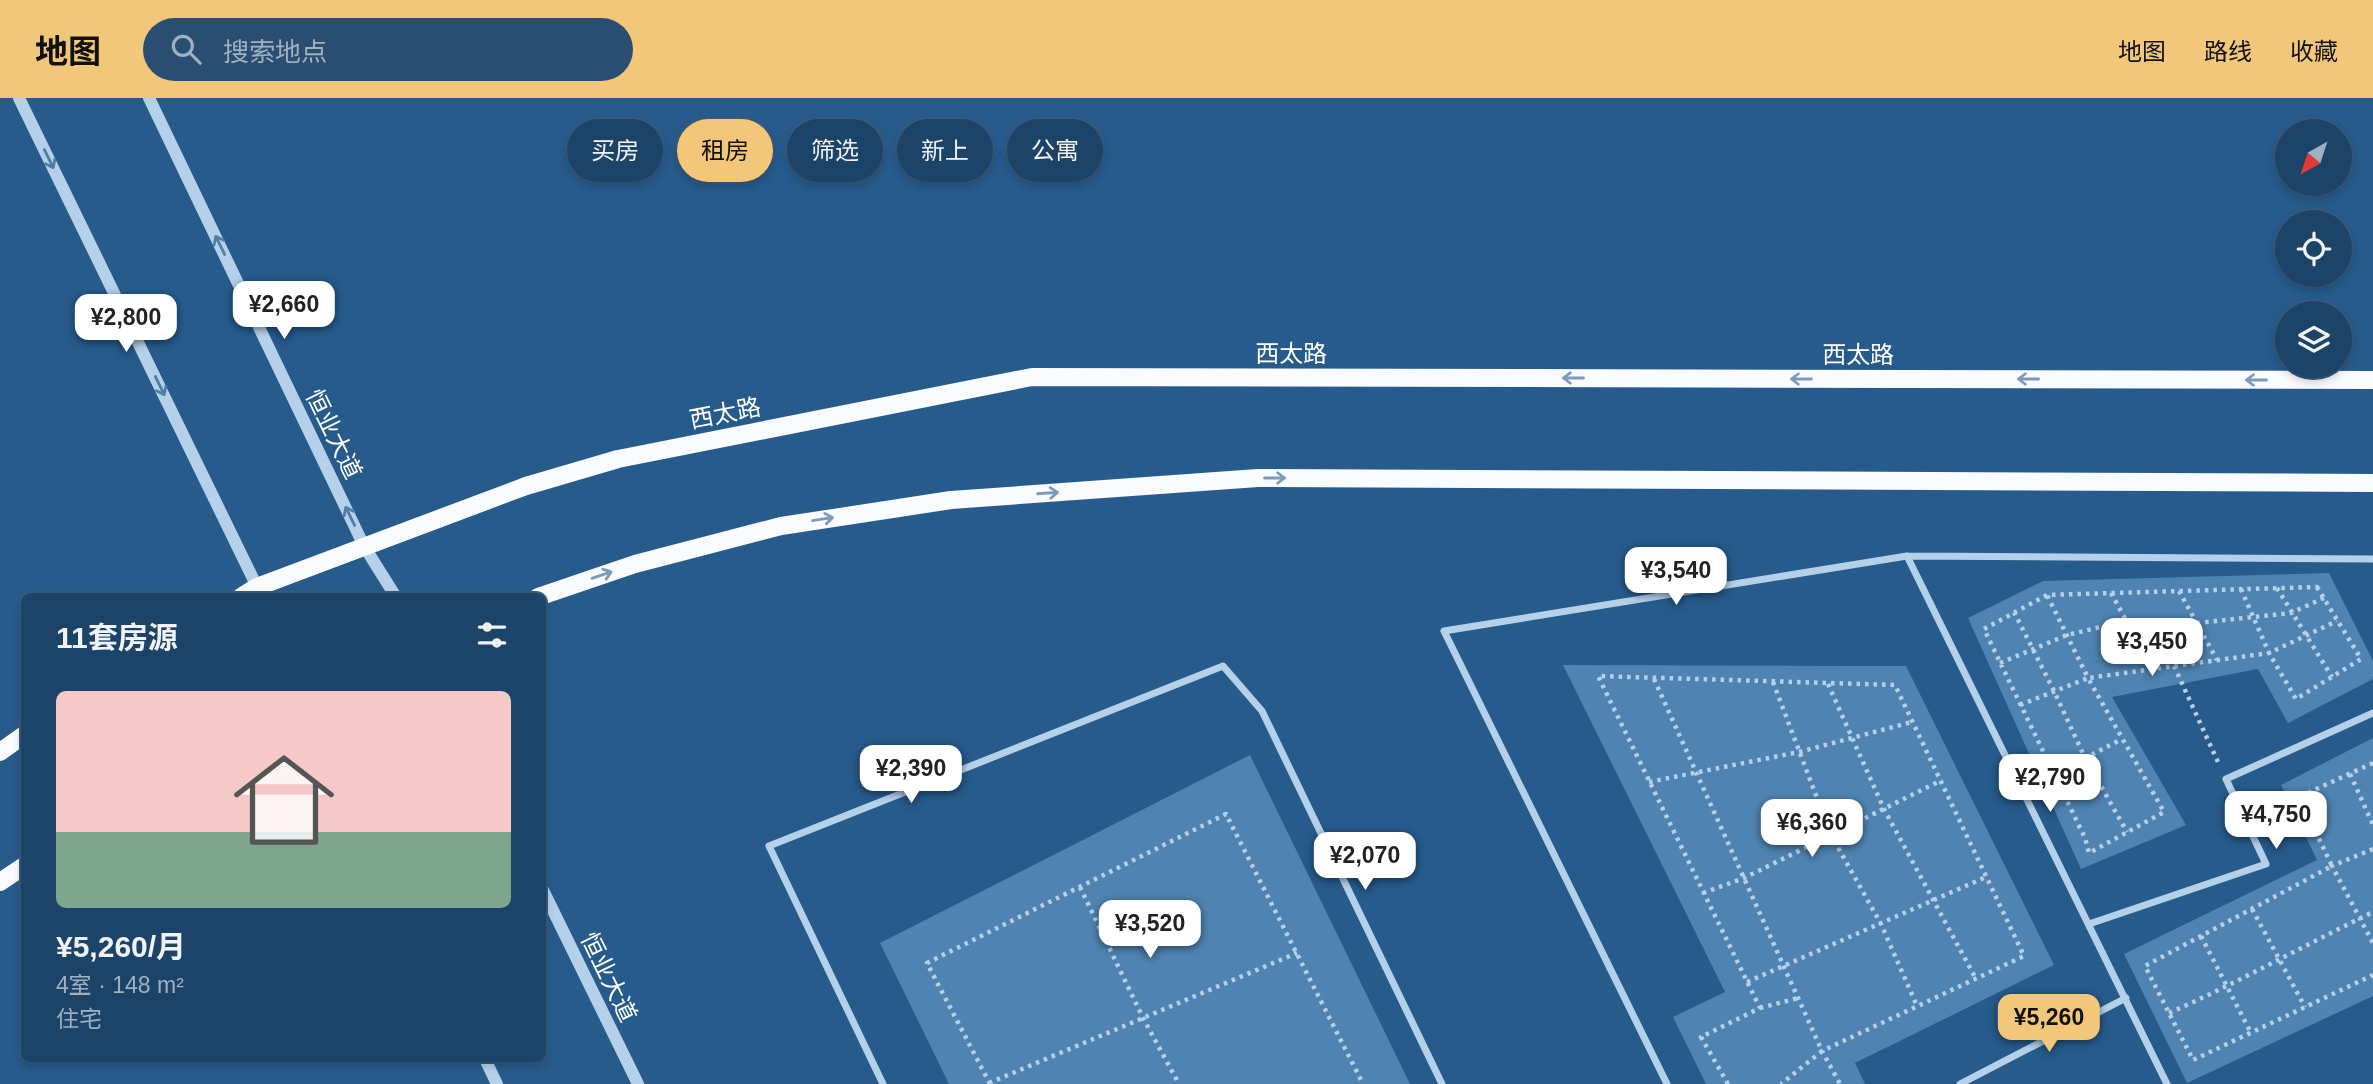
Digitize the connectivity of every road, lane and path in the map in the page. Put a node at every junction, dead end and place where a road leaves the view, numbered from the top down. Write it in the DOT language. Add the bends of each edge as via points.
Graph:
graph roads {
  1 [pos="19,98"];
  2 [pos="149,98"];
  3 [pos="2373,380"];
  4 [pos="2373,483"];
  5 [pos="364,546"];
  6 [pos="1907,556"];
  7 [pos="2373,559"];
  8 [pos="2276,588"];
  9 [pos="2241,589"];
  10 [pos="2179,591"];
  11 [pos="260,592"];
  12 [pos="393,593"];
  13 [pos="2111,593"];
  14 [pos="546,594"];
  15 [pos="2047,594"];
  16 [pos="2324,598"];
  17 [pos="2014,612"];
  18 [pos="2291,613"];
  19 [pos="2253,616"];
  20 [pos="2126,621"];
  21 [pos="2337,621"];
  22 [pos="2197,623"];
  23 [pos="2067,635"];
  24 [pos="2305,636"];
  25 [pos="2033,648"];
  26 [pos="2269,653"];
  27 [pos="2217,660"];
  28 [pos="2000,663"];
  29 [pos="2174,666"];
  30 [pos="2154,669"];
  31 [pos="2332,677"];
  32 [pos="1654,678"];
  33 [pos="2088,678"];
  34 [pos="1773,682"];
  35 [pos="1828,684"];
  36 [pos="2054,691"];
  37 [pos="2020,705"];
  38 [pos="2373,713"];
  39 [pos="1912,722"];
  40 [pos="21,737"];
  41 [pos="1853,739"];
  42 [pos="2122,739"];
  43 [pos="0,752"];
  44 [pos="1799,752"];
  45 [pos="2085,758"];
  46 [pos="2373,763"];
  47 [pos="1697,773"];
  48 [pos="2054,774"];
  49 [pos="2350,774"];
  50 [pos="2226,779"];
  51 [pos="1940,781"];
  52 [pos="1650,782"];
  53 [pos="1884,808"];
  54 [pos="2373,825"];
  55 [pos="2127,832"];
  56 [pos="1830,835"];
  57 [pos="2373,849"];
  58 [pos="2332,866"];
  59 [pos="21,868"];
  60 [pos="1986,877"];
  61 [pos="1744,878"];
  62 [pos="0,882"];
  63 [pos="1080,887"];
  64 [pos="1703,893"];
  65 [pos="546,896"];
  66 [pos="1933,901"];
  67 [pos="2252,909"];
  68 [pos="2373,912"];
  69 [pos="2360,918"];
  70 [pos="1881,924"];
  71 [pos="2089,924"];
  72 [pos="2201,936"];
  73 [pos="2373,943"];
  74 [pos="1297,953"];
  75 [pos="2279,958"];
  76 [pos="1784,967"];
  77 [pos="2373,975"];
  78 [pos="1976,979"];
  79 [pos="1746,982"];
  80 [pos="2227,988"];
  81 [pos="1798,998"];
  82 [pos="2126,998"];
  83 [pos="1917,1006"];
  84 [pos="2305,1007"];
  85 [pos="1759,1008"];
  86 [pos="2169,1013"];
  87 [pos="1143,1018"];
  88 [pos="2251,1033"];
  89 [pos="1822,1051"];
  90 [pos="486,1062"];
  91 [pos="497,1084"];
  92 [pos="638,1084"];
  93 [pos="883,1084"];
  94 [pos="990,1084"];
  95 [pos="1179,1084"];
  96 [pos="1363,1084"];
  97 [pos="1442,1084"];
  98 [pos="1667,1084"];
  99 [pos="1728,1084"];
  100 [pos="1781,1084"];
  101 [pos="1840,1084"];
  102 [pos="1960,1084"];
  103 [pos="2167,1084"];
  1 -- 11 [label="street, one-way"];
  5 -- 2 [label="street, 恒业大道, one-way"];
  3 -- 5 [label="main road, 西太路, one-way" via="1032,377 618,459 526,486"];
  14 -- 4 [label="main road, one-way" via="635,564 781,526 951,500 1258,478"];
  5 -- 11 [label="main road, 西太路"];
  5 -- 12 [label="street, 恒业大道"];
  6 -- 7 [label="street"];
  6 -- 71 [label="street"];
  6 -- 98 [label="street" via="1444,631"];
  8 -- 9 [label="path"];
  8 -- 16 [label="path" via="2317,587"];
  8 -- 18 [label="path"];
  9 -- 10 [label="path"];
  9 -- 19 [label="path"];
  10 -- 13 [label="path"];
  10 -- 22 [label="path"];
  13 -- 15 [label="path"];
  13 -- 20 [label="path"];
  15 -- 17 [label="path"];
  15 -- 23 [label="path"];
  16 -- 18 [label="path"];
  16 -- 21 [label="path"];
  17 -- 25 [label="path"];
  17 -- 28 [label="path" via="1984,629"];
  18 -- 19 [label="path"];
  18 -- 24 [label="path"];
  19 -- 22 [label="path"];
  19 -- 26 [label="path"];
  20 -- 22 [label="path"];
  20 -- 23 [label="path"];
  20 -- 30 [label="path"];
  21 -- 24 [label="path"];
  21 -- 31 [label="path" via="2361,659"];
  22 -- 27 [label="path"];
  23 -- 25 [label="path"];
  23 -- 33 [label="path"];
  24 -- 26 [label="path"];
  24 -- 31 [label="path"];
  25 -- 28 [label="path"];
  25 -- 36 [label="path"];
  26 -- 27 [label="path"];
  26 -- 31 [label="path" via="2295,699"];
  27 -- 29 [label="path"];
  28 -- 37 [label="path"];
  29 -- 30 [label="path"];
  29 -- 50 [label="path"];
  30 -- 33 [label="path"];
  32 -- 34 [label="path"];
  32 -- 47 [label="path"];
  32 -- 52 [label="path" via="1598,676"];
  33 -- 36 [label="path"];
  33 -- 42 [label="path"];
  34 -- 35 [label="path"];
  34 -- 44 [label="path"];
  35 -- 39 [label="path" via="1895,685"];
  35 -- 41 [label="path"];
  36 -- 37 [label="path"];
  36 -- 45 [label="path"];
  37 -- 48 [label="path"];
  38 -- 50 [label="street"];
  39 -- 41 [label="path"];
  39 -- 51 [label="path"];
  40 -- 43 [label="main road"];
  41 -- 44 [label="path"];
  41 -- 53 [label="path"];
  42 -- 45 [label="path"];
  42 -- 55 [label="path" via="2164,813"];
  44 -- 47 [label="path"];
  44 -- 56 [label="path"];
  45 -- 48 [label="path"];
  45 -- 55 [label="path"];
  46 -- 49 [label="path"];
  47 -- 52 [label="path"];
  47 -- 61 [label="path"];
  48 -- 55 [label="path" via="2088,853"];
  49 -- 54 [label="path"];
  49 -- 58 [label="path" via="2300,797"];
  50 -- 71 [label="street" via="2266,864"];
  51 -- 53 [label="path"];
  51 -- 60 [label="path"];
  52 -- 64 [label="path"];
  53 -- 56 [label="path"];
  53 -- 66 [label="path"];
  56 -- 61 [label="path"];
  56 -- 70 [label="path"];
  57 -- 58 [label="path"];
  58 -- 67 [label="path"];
  58 -- 69 [label="path"];
  59 -- 62 [label="main road"];
  60 -- 66 [label="path"];
  60 -- 78 [label="path" via="2024,956"];
  61 -- 64 [label="path"];
  61 -- 76 [label="path"];
  63 -- 74 [label="path" via="1226,814"];
  63 -- 87 [label="path"];
  63 -- 94 [label="path" via="927,963"];
  64 -- 79 [label="path"];
  65 -- 92 [label="street, 恒业大道"];
  66 -- 70 [label="path"];
  66 -- 78 [label="path"];
  67 -- 72 [label="path"];
  67 -- 75 [label="path"];
  68 -- 69 [label="path"];
  69 -- 73 [label="path"];
  69 -- 75 [label="path"];
  70 -- 76 [label="path"];
  70 -- 83 [label="path"];
  71 -- 82 [label="street"];
  72 -- 80 [label="path"];
  72 -- 86 [label="path" via="2145,966"];
  74 -- 87 [label="path"];
  74 -- 96 [label="path"];
  75 -- 80 [label="path"];
  75 -- 84 [label="path"];
  76 -- 79 [label="path"];
  76 -- 81 [label="path"];
  77 -- 84 [label="path"];
  78 -- 83 [label="path"];
  79 -- 85 [label="path"];
  80 -- 86 [label="path"];
  80 -- 88 [label="path"];
  81 -- 85 [label="path"];
  81 -- 89 [label="path"];
  82 -- 102 [label="street"];
  82 -- 103 [label="street"];
  83 -- 89 [label="path"];
  84 -- 88 [label="path"];
  85 -- 99 [label="path" via="1701,1037"];
  86 -- 88 [label="path" via="2193,1060"];
  87 -- 94 [label="path"];
  87 -- 95 [label="path"];
  89 -- 100 [label="path"];
  89 -- 101 [label="path"];
  90 -- 91 [label="street"];
  93 -- 97 [label="street" via="769,846 1223,666 1262,711"];
}
